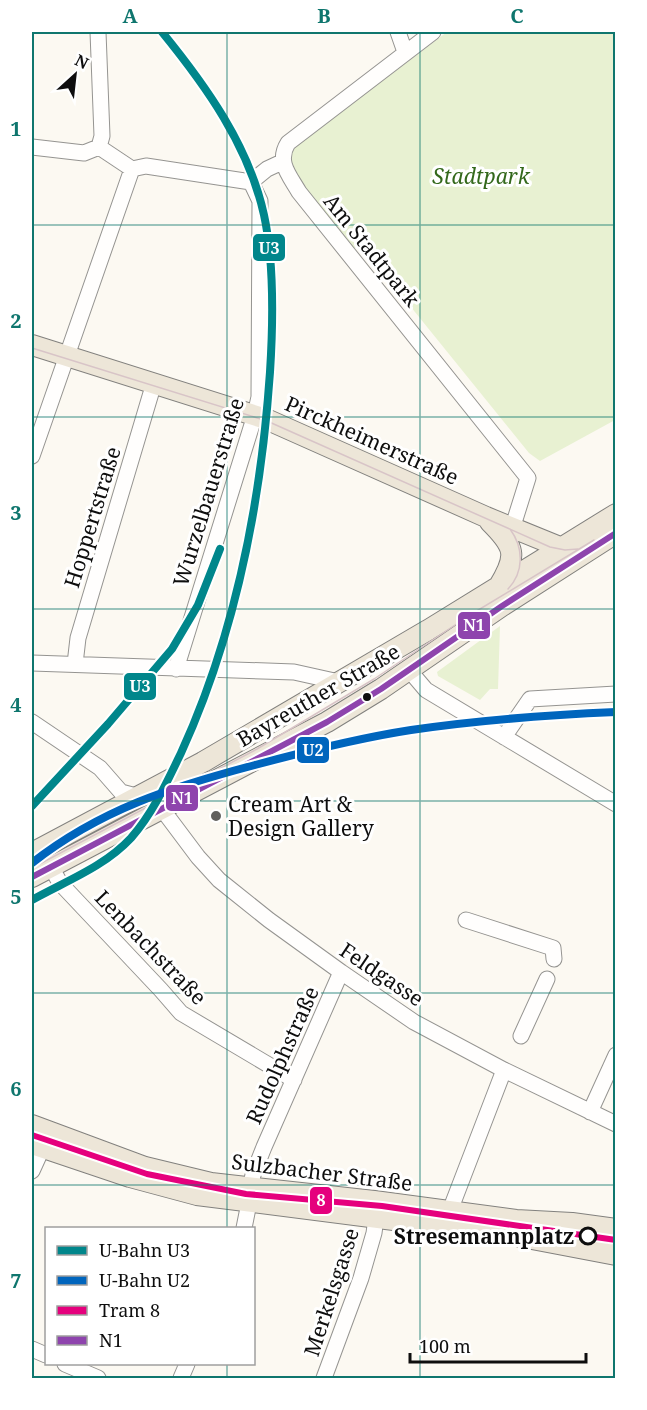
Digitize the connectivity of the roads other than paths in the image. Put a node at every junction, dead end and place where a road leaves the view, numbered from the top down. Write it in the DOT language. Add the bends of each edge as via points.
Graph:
graph roads {
  1 [pos="98,32"];
  2 [pos="398,32"];
  3 [pos="433,32"];
  4 [pos="405,52"];
  5 [pos="32,147"];
  6 [pos="99,147"];
  7 [pos="282,162"];
  8 [pos="132,169"];
  9 [pos="251,182"];
  10 [pos="32,345"];
  11 [pos="67,355"];
  12 [pos="154,383"];
  13 [pos="255,415"];
  14 [pos="32,456"];
  15 [pos="615,514"];
  16 [pos="486,518"];
  17 [pos="512,529"];
  18 [pos="615,533"];
  19 [pos="560,548"];
  20 [pos="588,552"];
  21 [pos="558,572"];
  22 [pos="499,586"];
  23 [pos="32,663"];
  24 [pos="75,664"];
  25 [pos="176,669"];
  26 [pos="409,670"];
  27 [pos="339,682"];
  28 [pos="615,694"];
  29 [pos="32,722"];
  30 [pos="504,737"];
  31 [pos="140,797"];
  32 [pos="615,804"];
  33 [pos="162,809"];
  34 [pos="32,853"];
  35 [pos="51,867"];
  36 [pos="32,877"];
  37 [pos="466,920"];
  38 [pos="554,959"];
  39 [pos="341,972"];
  40 [pos="547,979"];
  41 [pos="521,1036"];
  42 [pos="615,1055"];
  43 [pos="504,1070"];
  44 [pos="294,1080"];
  45 [pos="590,1112"];
  46 [pos="615,1124"];
  47 [pos="32,1125"];
  48 [pos="42,1141"];
  49 [pos="32,1171"];
  50 [pos="249,1196"];
  51 [pos="376,1218"];
  52 [pos="446,1218"];
  53 [pos="244,1227"];
  54 [pos="615,1229"];
  55 [pos="615,1255"];
  56 [pos="67,1365"];
  57 [pos="98,1378"];
  58 [pos="324,1378"];
  1 -- 6 [label="street" via="102,136"];
  2 -- 4 [label="street"];
  3 -- 4 [label="street"];
  4 -- 7 [label="street" via="288,143"];
  5 -- 6 [label="street" via="84,153"];
  6 -- 8 [label="street"];
  7 -- 9 [label="street"];
  7 -- 17 [label="street, Am Stadtpark" via="299,192 528,478"];
  8 -- 9 [label="street" via="146,166"];
  8 -- 11 [label="street"];
  9 -- 13 [label="street, Wurzelbauerstraße" via="260,201 260,390"];
  10 -- 11 [label="main road, Pirckheimerstraße"];
  11 -- 12 [label="main road, Pirckheimerstraße"];
  11 -- 14 [label="street"];
  12 -- 13 [label="main road, Pirckheimerstraße"];
  12 -- 24 [label="street, Hoppertstraße" via="78,638"];
  13 -- 16 [label="main road, Pirckheimerstraße"];
  13 -- 25 [label="street, Wurzelbauerstraße"];
  15 -- 19 [label="main road, Bayreuther Straße"];
  16 -- 17 [label="main road, Pirckheimerstraße"];
  16 -- 22 [label="main road, Pirckheimerstraße" via="511,549 512,561"];
  17 -- 19 [label="main road, Pirckheimerstraße"];
  18 -- 20 [label="main road, Bayreuther Straße"];
  19 -- 20 [label="main road, Pirckheimerstraße"];
  19 -- 21 [label="main road"];
  19 -- 22 [label="main road, Bayreuther Straße"];
  20 -- 21 [label="main road, Bayreuther Straße"];
  21 -- 26 [label="main road, Bayreuther Straße"];
  22 -- 27 [label="main road, Bayreuther Straße"];
  23 -- 24 [label="street"];
  24 -- 25 [label="street"];
  25 -- 27 [label="street" via="298,673"];
  26 -- 30 [label="street" via="426,690"];
  26 -- 33 [label="main road, Bayreuther Straße" via="327,722"];
  27 -- 31 [label="main road, Bayreuther Straße"];
  28 -- 30 [label="street" via="530,699"];
  29 -- 31 [label="street" via="100,768 116,789"];
  30 -- 32 [label="street"];
  31 -- 34 [label="main road, Bayreuther Straße"];
  33 -- 35 [label="main road, Bayreuther Straße"];
  33 -- 39 [label="street, Feldgasse" via="219,880"];
  35 -- 36 [label="main road, Bayreuther Straße"];
  35 -- 44 [label="street, Lenbachstraße" via="60,883 181,1014"];
  37 -- 38 [label="street" via="553,948"];
  39 -- 43 [label="street, Feldgasse" via="414,1022"];
  39 -- 44 [label="street, Rudolphstraße"];
  40 -- 41 [label="street"];
  42 -- 45 [label="street"];
  43 -- 45 [label="street, Feldgasse"];
  43 -- 52 [label="street"];
  44 -- 50 [label="street, Rudolphstraße" via="254,1171"];
  45 -- 46 [label="street, Feldgasse"];
  47 -- 48 [label="main road, Sulzbacher Straße"];
  48 -- 49 [label="street"];
  48 -- 50 [label="main road, Sulzbacher Straße"];
  50 -- 51 [label="main road, Sulzbacher Straße"];
  50 -- 52 [label="main road, Sulzbacher Straße"];
  50 -- 53 [label="street, Rudolphstraße"];
  51 -- 52 [label="main road, Sulzbacher Straße"];
  51 -- 58 [label="street, Merkelsgasse" via="361,1278"];
  52 -- 54 [label="main road, Sulzbacher Straße" via="566,1222"];
  52 -- 55 [label="main road, Sulzbacher Straße"];
  56 -- 57 [label="street"];
}
